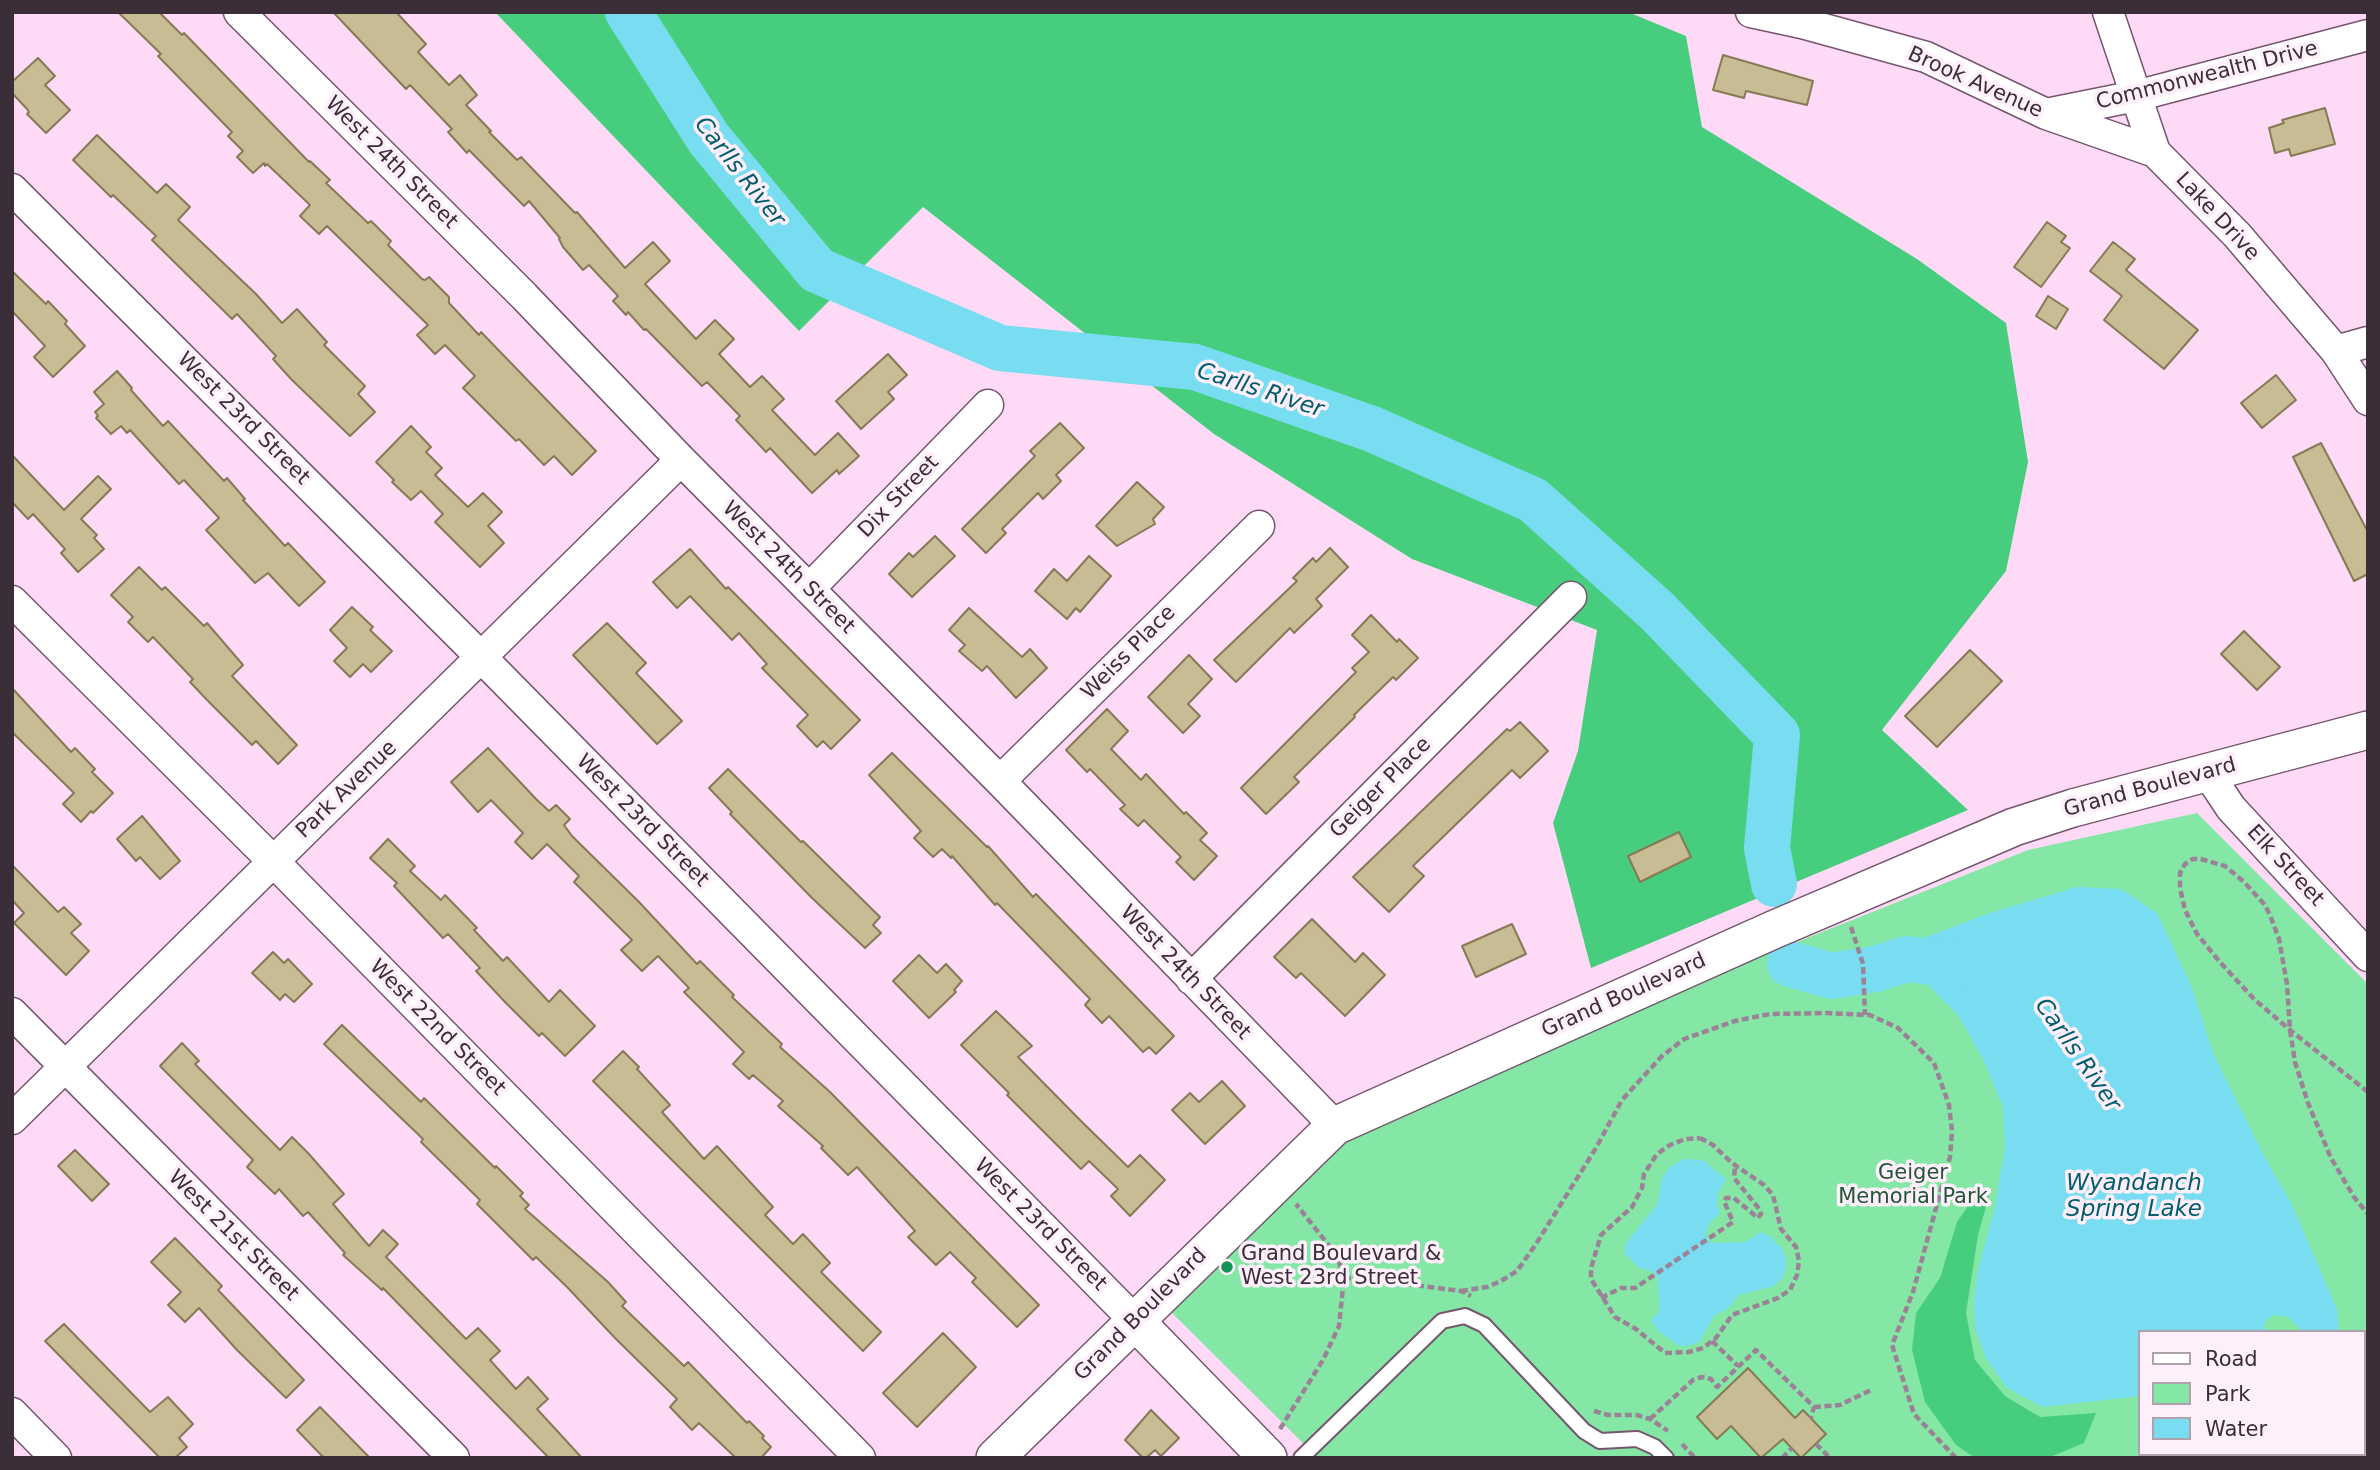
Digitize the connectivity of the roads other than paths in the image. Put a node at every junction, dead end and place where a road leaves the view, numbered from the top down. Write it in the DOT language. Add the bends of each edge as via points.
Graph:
graph roads {
  1 [pos="240,12"];
  2 [pos="1751,12"];
  3 [pos="2108,12"];
  4 [pos="1801,18"];
  5 [pos="2368,35"];
  6 [pos="2136,96"];
  7 [pos="2046,114"];
  8 [pos="2155,152"];
  9 [pos="12,189"];
  10 [pos="2368,342"];
  11 [pos="2336,351"];
  12 [pos="2368,400"];
  13 [pos="988,405"];
  14 [pos="681,460"];
  15 [pos="1259,526"];
  16 [pos="809,590"];
  17 [pos="1571,597"];
  18 [pos="12,601"];
  19 [pos="482,658"];
  20 [pos="2368,730"];
  21 [pos="2207,772"];
  22 [pos="1000,781"];
  23 [pos="273,861"];
  24 [pos="2368,956"];
  25 [pos="1191,979"];
  26 [pos="12,1013"];
  27 [pos="65,1067"];
  28 [pos="12,1119"];
  29 [pos="1335,1126"];
  30 [pos="1135,1321"];
  31 [pos="12,1413"];
  32 [pos="1266,1456"];
  33 [pos="56,1458"];
  34 [pos="454,1458"];
  35 [pos="860,1458"];
  36 [pos="995,1458"];
  37 [pos="1301,1458"];
  38 [pos="1665,1458"];
  1 -- 14 [label="street, West 24th Street"];
  2 -- 4 [label="street, Brook Avenue"];
  3 -- 6 [label="street, Lake Drive"];
  4 -- 7 [label="street, Brook Avenue" via="1926,57"];
  5 -- 6 [label="street, Commonwealth Drive"];
  6 -- 7 [label="street, Commonwealth Drive"];
  6 -- 8 [label="street, Lake Drive"];
  7 -- 8 [label="street, Brook Avenue"];
  8 -- 11 [label="street, Lake Drive" via="2236,235"];
  9 -- 19 [label="street, West 23rd Street"];
  10 -- 11 [label="street"];
  11 -- 12 [label="street, Lake Drive"];
  13 -- 16 [label="street, Dix Street"];
  14 -- 16 [label="street, West 24th Street"];
  14 -- 19 [label="street, Park Avenue"];
  15 -- 22 [label="street, Weiss Place"];
  16 -- 22 [label="street, West 24th Street"];
  17 -- 25 [label="street, Geiger Place"];
  18 -- 23 [label="street, West 22nd Street"];
  19 -- 23 [label="street, Park Avenue"];
  19 -- 30 [label="street, West 23rd Street"];
  20 -- 21 [label="street, Grand Boulevard"];
  21 -- 24 [label="street, Elk Street" via="2231,808"];
  21 -- 29 [label="street, Grand Boulevard" via="2051,815 1968,845"];
  22 -- 25 [label="street, West 24th Street"];
  23 -- 27 [label="street, Park Avenue"];
  23 -- 35 [label="street, West 22nd Street"];
  25 -- 29 [label="street, West 24th Street"];
  26 -- 27 [label="street, West 21st Street"];
  27 -- 28 [label="street, Park Avenue"];
  27 -- 34 [label="street, West 21st Street"];
  29 -- 30 [label="street, Grand Boulevard"];
  30 -- 32 [label="street, West 23rd Street"];
  30 -- 36 [label="street, Grand Boulevard"];
  31 -- 33 [label="street"];
  37 -- 38 [label="lane" via="1442,1321 1465,1316 1484,1325 1584,1431 1600,1441 1637,1439"];
}
